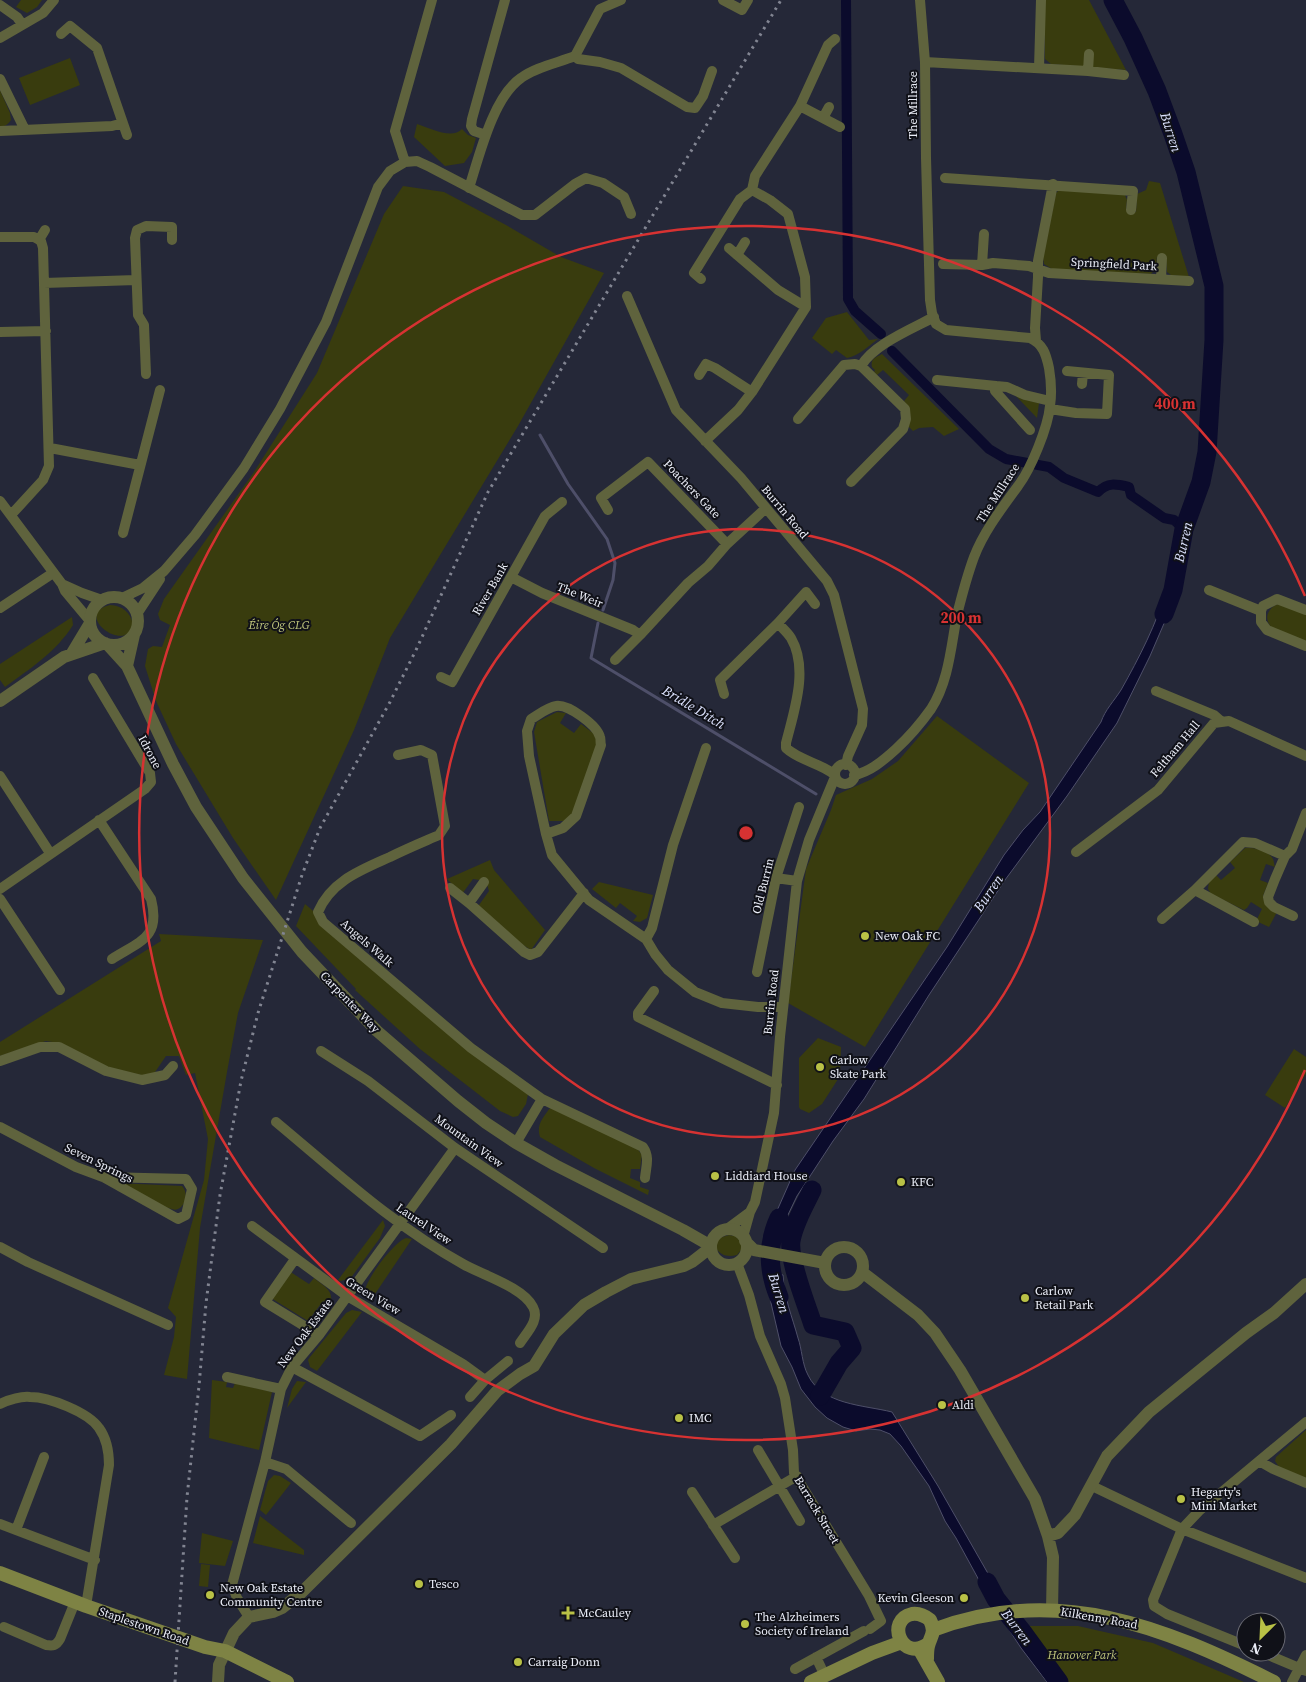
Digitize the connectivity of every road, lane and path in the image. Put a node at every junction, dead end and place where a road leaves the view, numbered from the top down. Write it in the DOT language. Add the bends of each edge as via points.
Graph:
graph roads {
  1 [pos="54,0"];
  2 [pos="432,0"];
  3 [pos="505,0"];
  4 [pos="622,0"];
  5 [pos="723,0"];
  6 [pos="748,0"];
  7 [pos="920,0"];
  8 [pos="1041,0"];
  9 [pos="0,5"];
  10 [pos="22,24"];
  11 [pos="61,34"];
  12 [pos="0,38"];
  13 [pos="834,39"];
  14 [pos="1089,54"];
  15 [pos="575,56"];
  16 [pos="925,62"];
  17 [pos="1039,68"];
  18 [pos="712,71"];
  19 [pos="1088,71"];
  20 [pos="1124,75"];
  21 [pos="0,79"];
  22 [pos="800,106"];
  23 [pos="829,107"];
  24 [pos="823,118"];
  25 [pos="123,123"];
  26 [pos="840,127"];
  27 [pos="25,130"];
  28 [pos="0,131"];
  29 [pos="127,135"];
  30 [pos="486,135"];
  31 [pos="405,162"];
  32 [pos="945,178"];
  33 [pos="1053,184"];
  34 [pos="469,188"];
  35 [pos="752,190"];
  36 [pos="1132,210"];
  37 [pos="631,214"];
  38 [pos="45,230"];
  39 [pos="984,234"];
  40 [pos="0,237"];
  41 [pos="39,240"];
  42 [pos="172,240"];
  43 [pos="745,242"];
  44 [pos="1162,258"];
  45 [pos="943,264"];
  46 [pos="982,265"];
  47 [pos="1038,269"];
  48 [pos="701,278"];
  49 [pos="1161,279"];
  50 [pos="136,280"];
  51 [pos="1189,282"];
  52 [pos="44,283"];
  53 [pos="627,296"];
  54 [pos="806,307"];
  55 [pos="934,317"];
  56 [pos="46,331"];
  57 [pos="0,332"];
  58 [pos="1036,341"];
  59 [pos="861,366"];
  60 [pos="1067,371"];
  61 [pos="146,374"];
  62 [pos="699,375"];
  63 [pos="938,380"];
  64 [pos="996,386"];
  65 [pos="160,390"];
  66 [pos="752,392"];
  67 [pos="1050,405"];
  68 [pos="798,419"];
  69 [pos="1030,430"];
  70 [pos="704,441"];
  71 [pos="50,448"];
  72 [pos="140,465"];
  73 [pos="850,482"];
  74 [pos="0,501"];
  75 [pos="562,502"];
  76 [pos="766,508"];
  77 [pos="608,510"];
  78 [pos="11,515"];
  79 [pos="123,534"];
  80 [pos="727,544"];
  81 [pos="164,571"];
  82 [pos="53,573"];
  83 [pos="511,578"];
  84 [pos="62,584"];
  85 [pos="1209,590"];
  86 [pos="122,598"];
  87 [pos="102,600"];
  88 [pos="815,604"];
  89 [pos="0,608"];
  90 [pos="1306,610"];
  91 [pos="1260,611"];
  92 [pos="137,614"];
  93 [pos="90,622"];
  94 [pos="778,623"];
  95 [pos="134,635"];
  96 [pos="640,635"];
  97 [pos="106,643"];
  98 [pos="1306,646"];
  99 [pos="72,653"];
  100 [pos="615,660"];
  101 [pos="127,666"];
  102 [pos="442,677"];
  103 [pos="92,678"];
  104 [pos="1156,691"];
  105 [pos="724,694"];
  106 [pos="0,701"];
  107 [pos="1222,722"];
  108 [pos="706,748"];
  109 [pos="398,755"];
  110 [pos="1306,756"];
  111 [pos="846,764"];
  112 [pos="834,772"];
  113 [pos="854,775"];
  114 [pos="0,776"];
  115 [pos="843,784"];
  116 [pos="826,797"];
  117 [pos="799,807"];
  118 [pos="1306,813"];
  119 [pos="99,820"];
  120 [pos="546,834"];
  121 [pos="1076,852"];
  122 [pos="50,853"];
  123 [pos="1285,856"];
  124 [pos="776,878"];
  125 [pos="797,881"];
  126 [pos="484,882"];
  127 [pos="0,888"];
  128 [pos="450,888"];
  129 [pos="1195,890"];
  130 [pos="584,893"];
  131 [pos="0,899"];
  132 [pos="470,903"];
  133 [pos="1293,916"];
  134 [pos="1162,919"];
  135 [pos="1254,922"];
  136 [pos="646,939"];
  137 [pos="112,959"];
  138 [pos="758,972"];
  139 [pos="60,990"];
  140 [pos="654,990"];
  141 [pos="783,1006"];
  142 [pos="321,1051"];
  143 [pos="0,1062"];
  144 [pos="174,1066"];
  145 [pos="777,1086"];
  146 [pos="542,1099"];
  147 [pos="276,1122"];
  148 [pos="0,1127"];
  149 [pos="516,1143"];
  150 [pos="455,1148"];
  151 [pos="103,1177"];
  152 [pos="644,1178"];
  153 [pos="750,1212"];
  154 [pos="400,1224"];
  155 [pos="252,1226"];
  156 [pos="727,1229"];
  157 [pos="712,1243"];
  158 [pos="0,1247"];
  159 [pos="604,1248"];
  160 [pos="745,1250"];
  161 [pos="296,1259"];
  162 [pos="692,1262"];
  163 [pos="720,1263"];
  164 [pos="820,1263"];
  165 [pos="862,1272"];
  166 [pos="1306,1284"];
  167 [pos="347,1296"];
  168 [pos="168,1325"];
  169 [pos="319,1335"];
  170 [pos="520,1343"];
  171 [pos="508,1361"];
  172 [pos="292,1367"];
  173 [pos="227,1377"];
  174 [pos="485,1380"];
  175 [pos="281,1389"];
  176 [pos="470,1398"];
  177 [pos="0,1404"];
  178 [pos="451,1415"];
  179 [pos="1306,1422"];
  180 [pos="758,1450"];
  181 [pos="44,1457"];
  182 [pos="1259,1461"];
  183 [pos="265,1462"];
  184 [pos="797,1476"];
  185 [pos="1306,1482"];
  186 [pos="779,1486"];
  187 [pos="1092,1486"];
  188 [pos="692,1492"];
  189 [pos="800,1521"];
  190 [pos="351,1522"];
  191 [pos="0,1524"];
  192 [pos="713,1526"];
  193 [pos="1182,1529"];
  194 [pos="16,1530"];
  195 [pos="1048,1536"];
  196 [pos="735,1558"];
  197 [pos="95,1560"];
  198 [pos="0,1573"];
  199 [pos="1306,1578"];
  200 [pos="80,1604"];
  201 [pos="1052,1610"];
  202 [pos="249,1617"];
  203 [pos="936,1625"];
  204 [pos="4,1627"];
  205 [pos="896,1641"];
  206 [pos="1236,1642"];
  207 [pos="225,1651"];
  208 [pos="924,1651"];
  209 [pos="1306,1655"];
  210 [pos="816,1657"];
  211 [pos="1285,1662"];
  212 [pos="1303,1669"];
  213 [pos="795,1670"];
  214 [pos="825,1676"];
  215 [pos="218,1682"];
  216 [pos="287,1682"];
  217 [pos="811,1682"];
  218 [pos="938,1682"];
  219 [pos="1274,1682"];
  220 [pos="1292,1682"];
  1 -- 10 [label="street" via="43,13"];
  2 -- 31 [label="street" via="395,131"];
  3 -- 30 [label="street" via="471,126 474,132"];
  4 -- 15 [label="street" via="600,10"];
  5 -- 6 [label="street" via="742,10"];
  7 -- 16 [label="street, The Millrace"];
  8 -- 17 [label="street"];
  9 -- 10 [label="street" via="18,17"];
  10 -- 12 [label="street"];
  11 -- 25 [label="street" via="70,26 97,48"];
  13 -- 22 [label="street" via="828,45"];
  14 -- 19 [label="street"];
  15 -- 18 [label="street" via="621,68 686,107 695,108"];
  15 -- 30 [label="street" via="521,78 506,93"];
  16 -- 17 [label="street, The Millrace"];
  16 -- 55 [label="street, The Millrace" via="928,250"];
  17 -- 19 [label="street, The Millrace"];
  19 -- 20 [label="street, The Millrace"];
  21 -- 27 [label="street"];
  22 -- 24 [label="street"];
  22 -- 35 [label="street" via="755,176"];
  23 -- 24 [label="street"];
  24 -- 26 [label="street"];
  25 -- 27 [label="street"];
  25 -- 29 [label="street"];
  27 -- 28 [label="street"];
  30 -- 34 [label="street"];
  31 -- 34 [label="street" via="417,161"];
  31 -- 81 [label="street" via="390,171 378,186 326,322 280,409 230,489"];
  32 -- 33 [label="street"];
  33 -- 36 [label="street" via="1133,190"];
  33 -- 47 [label="street"];
  34 -- 37 [label="street" via="522,215 535,216 586,178 603,183 624,197"];
  35 -- 48 [label="street" via="740,199 694,273"];
  35 -- 54 [label="street" via="788,214 805,277"];
  38 -- 41 [label="street"];
  39 -- 46 [label="street"];
  40 -- 41 [label="street" via="34,237"];
  41 -- 52 [label="street" via="43,248"];
  42 -- 50 [label="street" via="172,227 146,226 137,230"];
  43 -- 54 [label="street" via="733,251 778,290"];
  44 -- 49 [label="street"];
  45 -- 46 [label="street, Springfield Park"];
  46 -- 47 [label="street, Springfield Park" via="993,263"];
  47 -- 49 [label="street, Springfield Park" via="1049,273"];
  47 -- 58 [label="street"];
  49 -- 51 [label="street, Springfield Park"];
  50 -- 52 [label="street"];
  50 -- 61 [label="street" via="138,315 144,325"];
  52 -- 56 [label="street"];
  53 -- 70 [label="street, Burrin Road" via="676,410"];
  54 -- 66 [label="street"];
  55 -- 58 [label="street" via="936,324 946,330"];
  55 -- 59 [label="street" via="882,346"];
  56 -- 57 [label="street"];
  56 -- 71 [label="street"];
  58 -- 67 [label="street, The Millrace" via="1047,358"];
  59 -- 68 [label="street" via="844,365"];
  59 -- 73 [label="street" via="905,409 906,419 902,429"];
  60 -- 67 [label="street" via="1082,378 1109,376 1107,414 1076,413"];
  62 -- 66 [label="street" via="706,364"];
  63 -- 64 [label="street"];
  64 -- 67 [label="street" via="1007,387"];
  64 -- 69 [label="street" via="994,391"];
  65 -- 72 [label="street"];
  66 -- 70 [label="street" via="738,410"];
  67 -- 113 [label="street, The Millrace" via="1033,459 975,555 962,594 947,668 930,710 888,756"];
  70 -- 76 [label="street, Burrin Road"];
  71 -- 72 [label="street"];
  71 -- 78 [label="street" via="49,466 42,480"];
  72 -- 79 [label="street"];
  74 -- 78 [label="street"];
  75 -- 83 [label="street, River Bank" via="545,516"];
  76 -- 80 [label="street"];
  76 -- 111 [label="street, Burrin Road" via="827,581 834,595 863,709 862,725"];
  77 -- 80 [label="street, Poachers Gate" via="601,498 648,462"];
  78 -- 82 [label="street"];
  80 -- 96 [label="street"];
  81 -- 86 [label="street" via="143,588"];
  81 -- 92 [label="street"];
  82 -- 84 [label="street"];
  82 -- 89 [label="street"];
  83 -- 96 [label="street, The Weir"];
  83 -- 102 [label="street, River Bank" via="452,682"];
  84 -- 87 [label="street"];
  84 -- 93 [label="street"];
  85 -- 91 [label="street"];
  86 -- 87 [label="street"];
  86 -- 92 [label="street"];
  87 -- 93 [label="street" via="94,609"];
  88 -- 94 [label="street" via="806,592"];
  90 -- 91 [label="street" via="1277,599"];
  91 -- 98 [label="street" via="1266,630"];
  92 -- 95 [label="street"];
  93 -- 97 [label="street" via="95,635"];
  93 -- 99 [label="street"];
  94 -- 105 [label="street" via="720,680"];
  94 -- 112 [label="street" via="791,639 799,679 786,748"];
  95 -- 97 [label="street" via="119,644"];
  95 -- 101 [label="street"];
  96 -- 100 [label="street"];
  97 -- 99 [label="street"];
  97 -- 101 [label="street, Carpenter Way"];
  99 -- 106 [label="street"];
  101 -- 149 [label="street, Carpenter Way" via="151,721 196,807 238,871 275,919 335,989 377,1031 465,1107"];
  103 -- 119 [label="street, Idrone" via="150,773 151,782"];
  104 -- 107 [label="street" via="1214,715"];
  107 -- 110 [label="street" via="1230,721"];
  107 -- 121 [label="street, Feltham Hall" via="1214,723 1158,790"];
  108 -- 136 [label="street" via="673,844 652,928"];
  109 -- 146 [label="street, Angels Walk" via="421,750 432,755 445,826 439,835 352,874 323,900 318,912 323,922 420,1006"];
  111 -- 112 [label="street"];
  111 -- 113 [label="street" via="853,769"];
  112 -- 115 [label="street" via="839,783"];
  112 -- 116 [label="street, Burrin Road"];
  113 -- 115 [label="street" via="850,782"];
  114 -- 122 [label="street"];
  115 -- 116 [label="street"];
  116 -- 125 [label="street, Burrin Road"];
  117 -- 124 [label="street, Old Burrin"];
  118 -- 123 [label="street" via="1292,849"];
  119 -- 122 [label="street, Idrone"];
  119 -- 137 [label="street" via="151,899 155,914 154,924 146,937"];
  120 -- 120 [label="street" via="527,731 531,719 555,706 567,707 596,729 601,745 576,816 563,828"];
  120 -- 130 [label="street" via="552,855"];
  122 -- 127 [label="street, Idrone"];
  123 -- 129 [label="street" via="1243,842"];
  123 -- 133 [label="street" via="1268,897 1274,907"];
  124 -- 125 [label="street"];
  124 -- 138 [label="street, Old Burrin"];
  125 -- 141 [label="street, Burrin Road"];
  126 -- 132 [label="street"];
  128 -- 132 [label="street"];
  129 -- 134 [label="street"];
  129 -- 135 [label="street"];
  130 -- 132 [label="street" via="538,952 530,955"];
  130 -- 136 [label="street" via="589,900"];
  131 -- 139 [label="street"];
  136 -- 141 [label="street" via="668,970 695,992 739,1006"];
  140 -- 145 [label="street" via="638,1017"];
  141 -- 145 [label="street, Burrin Road"];
  142 -- 150 [label="street, Mountain View" via="368,1080"];
  143 -- 144 [label="street" via="40,1047 59,1047 106,1071 142,1080 165,1075"];
  145 -- 153 [label="street, Burrin Road" via="769,1140"];
  146 -- 149 [label="street"];
  146 -- 152 [label="street, Angels Walk" via="643,1147 648,1159"];
  147 -- 154 [label="street, Laurel View"];
  148 -- 151 [label="street, Seven Springs" via="76,1168"];
  149 -- 157 [label="street, Carpenter Way"];
  150 -- 154 [label="street, New Oak Estate"];
  150 -- 159 [label="street, Mountain View"];
  151 -- 151 [label="street, Seven Springs" via="186,1180 192,1188 186,1215 178,1219"];
  153 -- 156 [label="street"];
  153 -- 160 [label="street, Burrin Road"];
  154 -- 167 [label="street, New Oak Estate"];
  154 -- 170 [label="street, Laurel View" via="463,1264 526,1296 536,1313 535,1321"];
  155 -- 161 [label="street, Green View"];
  156 -- 157 [label="street"];
  156 -- 160 [label="street" via="738,1232"];
  157 -- 162 [label="street"];
  157 -- 163 [label="street" via="712,1255"];
  158 -- 168 [label="street"];
  160 -- 163 [label="street" via="725,1265"];
  160 -- 164 [label="street"];
  160 -- 184 [label="street, Barrack Street" via="749,1295 760,1336 785,1398 792,1462"];
  161 -- 167 [label="street, Green View"];
  161 -- 169 [label="street" via="264,1302"];
  162 -- 163 [label="street"];
  162 -- 202 [label="street" via="631,1280 584,1305 554,1334 534,1366 497,1390 451,1444 301,1593 282,1608"];
  164 -- 165 [label="street" via="830,1280 842,1285 854,1282"];
  164 -- 165 [label="street" via="835,1249 846,1247 860,1256"];
  165 -- 195 [label="street" via="911,1309 935,1333 1036,1499"];
  166 -- 187 [label="street" via="1149,1412 1107,1456"];
  167 -- 169 [label="street, New Oak Estate"];
  167 -- 174 [label="street, Green View"];
  169 -- 172 [label="street, New Oak Estate"];
  171 -- 174 [label="street"];
  172 -- 175 [label="street, New Oak Estate"];
  172 -- 178 [label="street" via="420,1436"];
  173 -- 175 [label="street"];
  174 -- 176 [label="street"];
  175 -- 183 [label="street, New Oak Estate"];
  177 -- 197 [label="street" via="31,1396 76,1410 99,1427 109,1453 109,1465"];
  179 -- 182 [label="street"];
  180 -- 186 [label="street"];
  181 -- 194 [label="street"];
  182 -- 185 [label="street" via="1273,1470"];
  182 -- 193 [label="street"];
  183 -- 190 [label="street" via="286,1469"];
  183 -- 202 [label="street, New Oak Estate" via="232,1585"];
  184 -- 186 [label="street"];
  184 -- 210 [label="street, Barrack Street" via="882,1621"];
  186 -- 189 [label="street"];
  186 -- 192 [label="street"];
  187 -- 193 [label="street"];
  187 -- 195 [label="street" via="1075,1515 1058,1533"];
  188 -- 192 [label="street"];
  191 -- 194 [label="street"];
  192 -- 196 [label="street"];
  193 -- 199 [label="street"];
  193 -- 206 [label="street" via="1153,1600 1154,1606"];
  194 -- 197 [label="street"];
  195 -- 201 [label="street" via="1053,1557"];
  197 -- 200 [label="street"];
  198 -- 200 [label="main road, Staplestown Road"];
  200 -- 204 [label="street" via="53,1646"];
  200 -- 207 [label="main road, Staplestown Road"];
  201 -- 203 [label="main road, Kilkenny Road" via="1024,1610"];
  201 -- 219 [label="main road, Kilkenny Road" via="1141,1625"];
  202 -- 207 [label="street" via="234,1633"];
  203 -- 205 [label="main road" via="918,1614 907,1616 900,1624"];
  203 -- 208 [label="main road"];
  205 -- 208 [label="main road"];
  205 -- 214 [label="main road"];
  207 -- 215 [label="street" via="219,1665"];
  207 -- 216 [label="main road, Staplestown Road"];
  208 -- 218 [label="main road"];
  209 -- 212 [label="street"];
  210 -- 213 [label="street"];
  210 -- 214 [label="street"];
  211 -- 212 [label="street"];
  212 -- 220 [label="street"];
  214 -- 217 [label="main road"];
}
